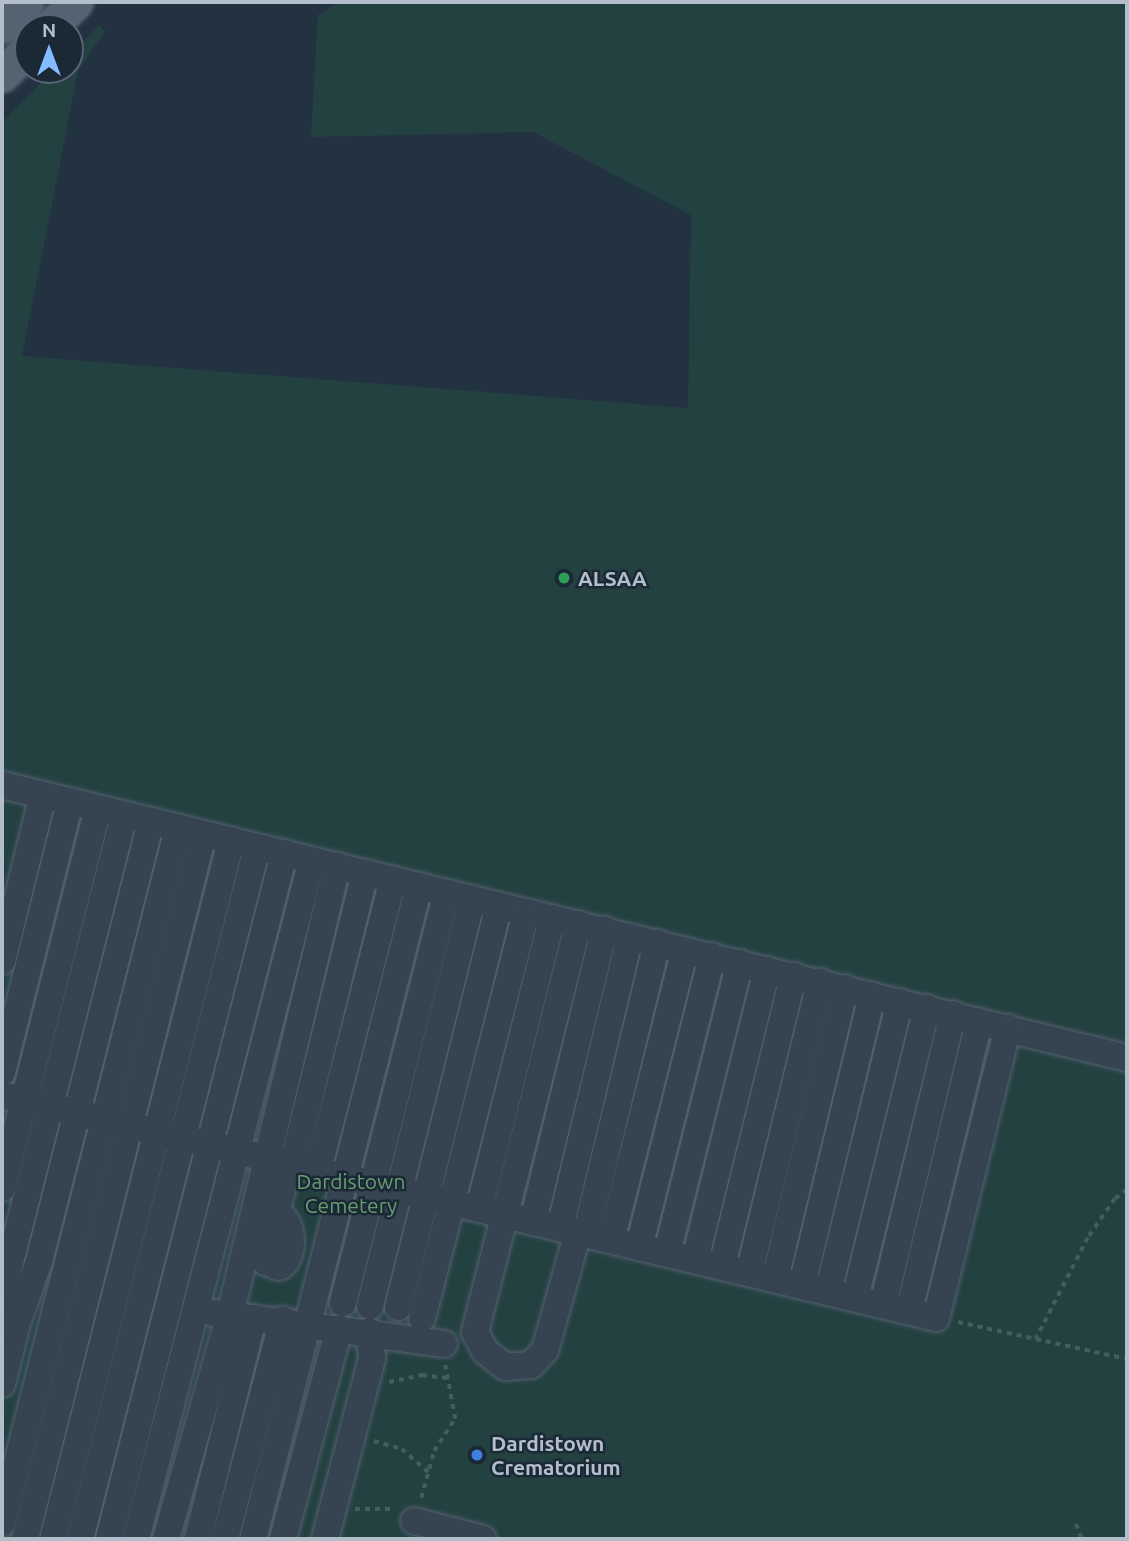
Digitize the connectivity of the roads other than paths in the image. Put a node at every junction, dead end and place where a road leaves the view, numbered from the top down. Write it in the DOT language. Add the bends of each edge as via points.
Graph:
graph roads {
  1 [pos="26,2"];
  2 [pos="2,26"];
  3 [pos="2,785"];
  4 [pos="43,795"];
  5 [pos="70,802"];
  6 [pos="98,809"];
  7 [pos="124,815"];
  8 [pos="151,821"];
  9 [pos="178,828"];
  10 [pos="203,834"];
  11 [pos="231,841"];
  12 [pos="257,847"];
  13 [pos="284,853"];
  14 [pos="312,860"];
  15 [pos="337,866"];
  16 [pos="365,873"];
  17 [pos="393,880"];
  18 [pos="419,886"];
  19 [pos="460,896"];
  20 [pos="499,905"];
  21 [pos="526,912"];
  22 [pos="552,918"];
  23 [pos="578,924"];
  24 [pos="604,930"];
  25 [pos="630,937"];
  26 [pos="657,943"];
  27 [pos="685,950"];
  28 [pos="712,956"];
  29 [pos="2,961"];
  30 [pos="740,963"];
  31 [pos="767,970"];
  32 [pos="793,976"];
  33 [pos="832,985"];
  34 [pos="872,995"];
  35 [pos="900,1002"];
  36 [pos="927,1008"];
  37 [pos="953,1014"];
  38 [pos="979,1021"];
  39 [pos="1008,1028"];
  40 [pos="1127,1058"];
  41 [pos="2,1072"];
  42 [pos="13,1098"];
  43 [pos="50,1107"];
  44 [pos="77,1113"];
  45 [pos="104,1119"];
  46 [pos="131,1126"];
  47 [pos="158,1132"];
  48 [pos="184,1138"];
  49 [pos="212,1145"];
  50 [pos="238,1151"];
  51 [pos="291,1164"];
  52 [pos="345,1177"];
  53 [pos="373,1184"];
  54 [pos="2,1188"];
  55 [pos="398,1190"];
  56 [pos="425,1196"];
  57 [pos="452,1202"];
  58 [pos="479,1209"];
  59 [pos="506,1215"];
  60 [pos="533,1222"];
  61 [pos="274,1225"];
  62 [pos="584,1234"];
  63 [pos="639,1247"];
  64 [pos="667,1253"];
  65 [pos="695,1260"];
  66 [pos="265,1262"];
  67 [pos="722,1266"];
  68 [pos="749,1273"];
  69 [pos="775,1279"];
  70 [pos="802,1285"];
  71 [pos="828,1292"];
  72 [pos="10,1298"];
  73 [pos="59,1298"];
  74 [pos="855,1298"];
  75 [pos="86,1301"];
  76 [pos="114,1302"];
  77 [pos="883,1305"];
  78 [pos="398,1307"];
  79 [pos="139,1308"];
  80 [pos="168,1308"];
  81 [pos="196,1310"];
  82 [pos="909,1311"];
  83 [pos="341,1315"];
  84 [pos="242,1316"];
  85 [pos="422,1318"];
  86 [pos="370,1319"];
  87 [pos="296,1322"];
  88 [pos="444,1344"];
  89 [pos="2,1384"];
  90 [pos="411,1508"];
  91 [pos="2,1523"];
  92 [pos="453,1535"];
  93 [pos="25,1539"];
  94 [pos="53,1539"];
  95 [pos="80,1539"];
  96 [pos="109,1539"];
  97 [pos="136,1539"];
  98 [pos="166,1539"];
  99 [pos="198,1539"];
  100 [pos="225,1539"];
  101 [pos="253,1539"];
  102 [pos="283,1539"];
  103 [pos="325,1539"];
  104 [pos="483,1539"];
  1 -- 2 [label="main road"];
  3 -- 4 [label="lane"];
  4 -- 5 [label="lane"];
  4 -- 29 [label="lane"];
  5 -- 6 [label="lane"];
  5 -- 41 [label="lane"];
  6 -- 7 [label="lane"];
  6 -- 42 [label="lane"];
  7 -- 8 [label="lane"];
  7 -- 43 [label="lane"];
  8 -- 9 [label="lane"];
  8 -- 44 [label="lane"];
  9 -- 10 [label="lane"];
  9 -- 45 [label="lane"];
  10 -- 11 [label="lane"];
  10 -- 46 [label="lane"];
  11 -- 12 [label="lane"];
  11 -- 47 [label="lane"];
  12 -- 13 [label="lane"];
  12 -- 48 [label="lane"];
  13 -- 14 [label="lane"];
  13 -- 49 [label="lane"];
  14 -- 15 [label="lane"];
  14 -- 50 [label="lane"];
  15 -- 16 [label="lane"];
  15 -- 51 [label="lane"];
  16 -- 17 [label="lane"];
  16 -- 51 [label="lane"];
  17 -- 18 [label="lane"];
  17 -- 51 [label="lane"];
  18 -- 19 [label="lane"];
  18 -- 52 [label="lane"];
  19 -- 20 [label="lane"];
  19 -- 53 [label="lane"];
  19 -- 55 [label="lane"];
  20 -- 21 [label="lane"];
  20 -- 56 [label="lane"];
  21 -- 22 [label="lane"];
  21 -- 57 [label="lane"];
  22 -- 23 [label="lane"];
  22 -- 58 [label="lane"];
  23 -- 24 [label="lane"];
  23 -- 59 [label="lane"];
  24 -- 25 [label="lane"];
  24 -- 60 [label="lane"];
  25 -- 26 [label="lane"];
  25 -- 62 [label="lane"];
  26 -- 27 [label="lane"];
  26 -- 62 [label="lane"];
  27 -- 28 [label="lane"];
  27 -- 62 [label="lane"];
  28 -- 30 [label="lane"];
  28 -- 63 [label="lane"];
  30 -- 31 [label="lane"];
  30 -- 64 [label="lane"];
  31 -- 32 [label="lane"];
  31 -- 65 [label="lane"];
  32 -- 33 [label="lane"];
  32 -- 67 [label="lane"];
  33 -- 34 [label="lane"];
  33 -- 68 [label="lane"];
  33 -- 69 [label="lane"];
  34 -- 35 [label="lane"];
  34 -- 70 [label="lane"];
  35 -- 36 [label="lane"];
  35 -- 71 [label="lane"];
  36 -- 37 [label="lane"];
  36 -- 74 [label="lane"];
  37 -- 38 [label="lane"];
  37 -- 77 [label="lane"];
  38 -- 39 [label="lane"];
  38 -- 82 [label="lane"];
  39 -- 40 [label="lane"];
  39 -- 82 [label="lane" via="936,1318"];
  42 -- 43 [label="lane"];
  42 -- 54 [label="lane"];
  43 -- 44 [label="lane"];
  43 -- 72 [label="lane"];
  44 -- 45 [label="lane"];
  44 -- 72 [label="lane"];
  45 -- 46 [label="lane"];
  45 -- 73 [label="lane"];
  46 -- 47 [label="lane"];
  46 -- 75 [label="lane"];
  47 -- 48 [label="lane"];
  47 -- 76 [label="lane"];
  48 -- 49 [label="lane"];
  48 -- 79 [label="lane"];
  49 -- 50 [label="lane"];
  49 -- 80 [label="lane"];
  50 -- 51 [label="lane"];
  50 -- 81 [label="lane"];
  51 -- 52 [label="lane"];
  51 -- 61 [label="lane"];
  52 -- 53 [label="lane"];
  52 -- 87 [label="lane"];
  53 -- 55 [label="lane"];
  53 -- 83 [label="lane"];
  55 -- 56 [label="lane"];
  55 -- 86 [label="lane"];
  56 -- 57 [label="lane"];
  56 -- 78 [label="lane"];
  57 -- 58 [label="lane"];
  57 -- 85 [label="lane"];
  58 -- 59 [label="lane"];
  59 -- 60 [label="lane"];
  59 -- 62 [label="lane" via="475,1332 485,1351 505,1367 531,1366 545,1350"];
  60 -- 62 [label="lane"];
  61 -- 66 [label="lane"];
  61 -- 84 [label="lane"];
  62 -- 63 [label="lane"];
  63 -- 64 [label="lane"];
  64 -- 65 [label="lane"];
  65 -- 67 [label="lane"];
  67 -- 68 [label="lane"];
  68 -- 69 [label="lane"];
  69 -- 70 [label="lane"];
  70 -- 71 [label="lane"];
  71 -- 74 [label="lane"];
  72 -- 73 [label="lane"];
  72 -- 89 [label="lane" via="15,1331"];
  73 -- 75 [label="lane"];
  73 -- 91 [label="lane"];
  74 -- 77 [label="lane"];
  75 -- 76 [label="lane"];
  75 -- 93 [label="lane"];
  76 -- 79 [label="lane"];
  76 -- 94 [label="lane"];
  77 -- 82 [label="lane"];
  79 -- 80 [label="lane"];
  79 -- 95 [label="lane"];
  80 -- 81 [label="lane"];
  80 -- 96 [label="lane"];
  81 -- 84 [label="lane"];
  81 -- 97 [label="lane"];
  83 -- 86 [label="lane"];
  83 -- 87 [label="lane"];
  83 -- 102 [label="lane"];
  84 -- 87 [label="lane"];
  84 -- 98 [label="lane"];
  84 -- 99 [label="lane"];
  86 -- 88 [label="lane"];
  86 -- 103 [label="lane" via="372,1357"];
  87 -- 100 [label="lane"];
  87 -- 101 [label="lane"];
  90 -- 92 [label="lane"];
  92 -- 104 [label="lane"];
}
